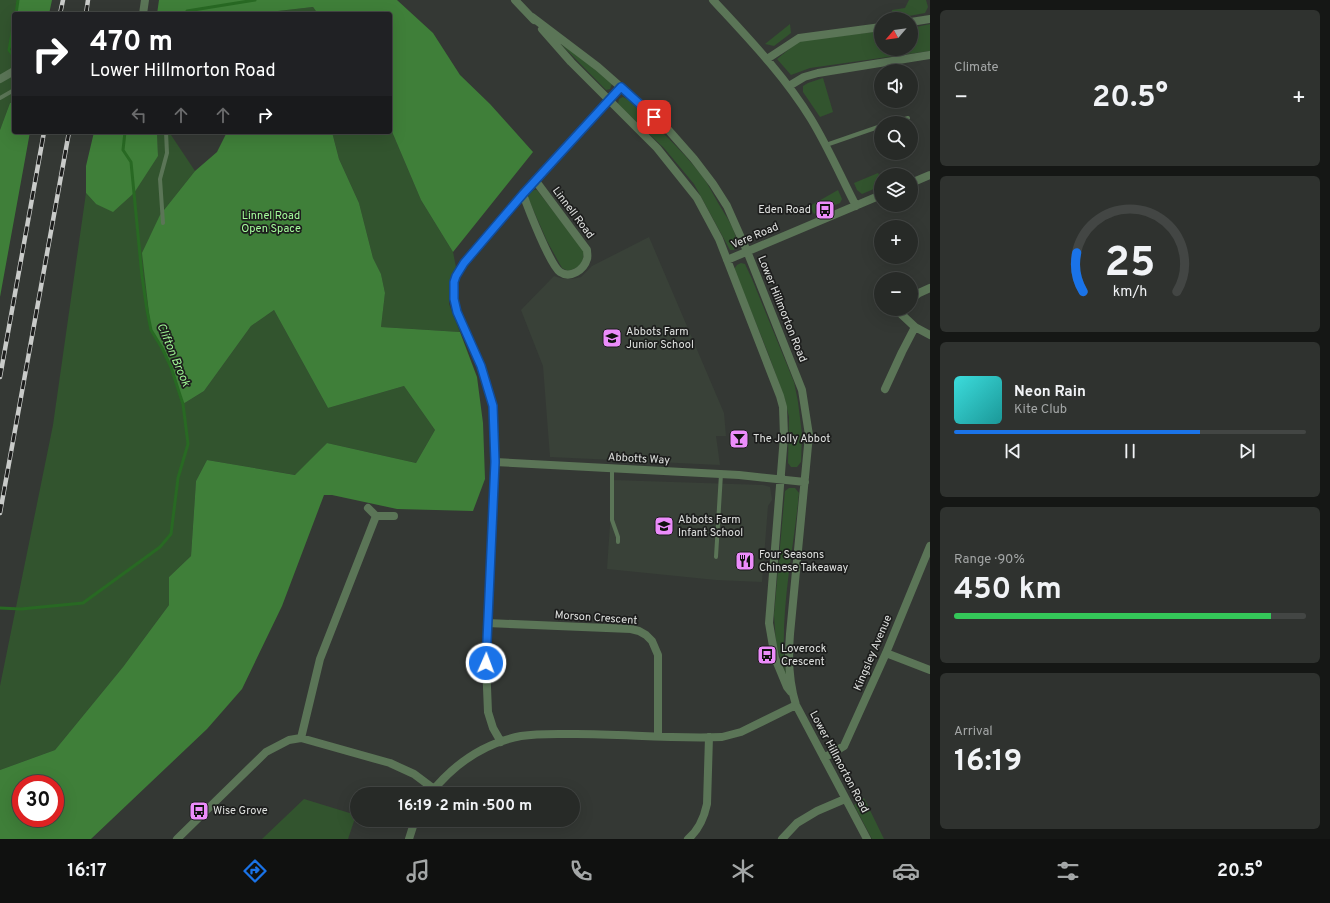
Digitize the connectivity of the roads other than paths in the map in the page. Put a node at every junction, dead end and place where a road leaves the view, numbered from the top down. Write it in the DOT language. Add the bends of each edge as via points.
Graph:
graph roads {
  1 [pos="145,0"];
  2 [pos="515,0"];
  3 [pos="713,0"];
  4 [pos="143,12"];
  5 [pos="532,17"];
  6 [pos="930,19"];
  7 [pos="918,21"];
  8 [pos="874,27"];
  9 [pos="930,55"];
  10 [pos="767,59"];
  11 [pos="12,72"];
  12 [pos="0,79"];
  13 [pos="789,86"];
  14 [pos="621,87"];
  15 [pos="12,91"];
  16 [pos="0,98"];
  17 [pos="609,100"];
  18 [pos="874,128"];
  19 [pos="166,134"];
  20 [pos="826,145"];
  21 [pos="930,175"];
  22 [pos="535,180"];
  23 [pos="918,180"];
  24 [pos="523,194"];
  25 [pos="874,198"];
  26 [pos="856,206"];
  27 [pos="163,223"];
  28 [pos="748,250"];
  29 [pos="727,260"];
  30 [pos="930,288"];
  31 [pos="918,294"];
  32 [pos="906,316"];
  33 [pos="916,327"];
  34 [pos="930,335"];
  35 [pos="885,389"];
  36 [pos="495,462"];
  37 [pos="612,468"];
  38 [pos="718,474"];
  39 [pos="782,480"];
  40 [pos="805,482"];
  41 [pos="368,508"];
  42 [pos="376,516"];
  43 [pos="394,516"];
  44 [pos="618,542"];
  45 [pos="930,546"];
  46 [pos="716,557"];
  47 [pos="487,623"];
  48 [pos="886,653"];
  49 [pos="930,670"];
  50 [pos="793,695"];
  51 [pos="796,705"];
  52 [pos="658,736"];
  53 [pos="709,737"];
  54 [pos="301,738"];
  55 [pos="501,742"];
  56 [pos="824,758"];
  57 [pos="427,787"];
  58 [pos="436,787"];
  59 [pos="845,799"];
  60 [pos="413,827"];
  61 [pos="177,839"];
  62 [pos="409,839"];
  63 [pos="688,839"];
  64 [pos="782,839"];
  65 [pos="867,839"];
  1 -- 4 [label="street"];
  2 -- 5 [label="street, Lower Hillmorton Road"];
  3 -- 10 [label="street"];
  5 -- 14 [label="street, Lower Hillmorton Road"];
  5 -- 17 [label="street, Lower Hillmorton Road"];
  6 -- 7 [label="street"];
  8 -- 10 [label="street" via="799,38"];
  9 -- 13 [label="street" via="818,73 804,77"];
  10 -- 13 [label="street"];
  11 -- 12 [label="street"];
  13 -- 20 [label="street"];
  14 -- 17 [label="street"];
  14 -- 28 [label="street, Lower Hillmorton Road" via="664,125 694,159 727,206"];
  15 -- 16 [label="lane"];
  17 -- 22 [label="street"];
  17 -- 29 [label="street, Lower Hillmorton Road" via="657,148 697,198"];
  18 -- 20 [label="lane"];
  19 -- 27 [label="lane" via="166,153 160,179"];
  20 -- 26 [label="street"];
  21 -- 23 [label="street"];
  22 -- 24 [label="street"];
  22 -- 24 [label="street, Linnell Road" via="587,250 588,259 580,270 565,274 556,268"];
  24 -- 36 [label="street" via="464,263 456,276 453,289 457,312 481,366 493,406"];
  25 -- 26 [label="street, Vere Road"];
  26 -- 28 [label="street, Vere Road"];
  28 -- 29 [label="street, Vere Road"];
  28 -- 40 [label="street, Lower Hillmorton Road" via="802,390 809,435"];
  29 -- 39 [label="street, Lower Hillmorton Road" via="783,407"];
  30 -- 31 [label="street"];
  32 -- 33 [label="street"];
  33 -- 34 [label="street"];
  33 -- 35 [label="street"];
  36 -- 37 [label="street, Abbotts Way"];
  36 -- 47 [label="street"];
  37 -- 38 [label="street, Abbotts Way"];
  37 -- 44 [label="lane" via="612,520"];
  38 -- 39 [label="street, Abbotts Way"];
  38 -- 46 [label="lane"];
  39 -- 40 [label="street, Abbotts Way"];
  39 -- 50 [label="street, Lower Hillmorton Road" via="769,623 775,658"];
  40 -- 50 [label="street, Lower Hillmorton Road" via="788,657"];
  41 -- 42 [label="street"];
  42 -- 43 [label="street"];
  42 -- 54 [label="street" via="320,659"];
  45 -- 48 [label="street, Kingsley Avenue"];
  47 -- 52 [label="street, Morson Crescent" via="631,629 646,635 652,641 658,655"];
  47 -- 55 [label="street" via="488,712"];
  48 -- 49 [label="street"];
  48 -- 56 [label="street, Kingsley Avenue" via="844,746"];
  50 -- 51 [label="street, Lower Hillmorton Road"];
  51 -- 53 [label="street" via="741,732 722,737"];
  51 -- 56 [label="street, Lower Hillmorton Road"];
  52 -- 53 [label="street"];
  52 -- 55 [label="street" via="537,734"];
  53 -- 63 [label="street" via="707,804 699,826"];
  54 -- 57 [label="street" via="390,763 414,774"];
  54 -- 61 [label="street" via="289,740 266,752"];
  55 -- 58 [label="street" via="458,765"];
  56 -- 59 [label="street, Lower Hillmorton Road"];
  59 -- 64 [label="street" via="797,823"];
  59 -- 65 [label="street, Lower Hillmorton Road"];
  60 -- 62 [label="street"];
}
